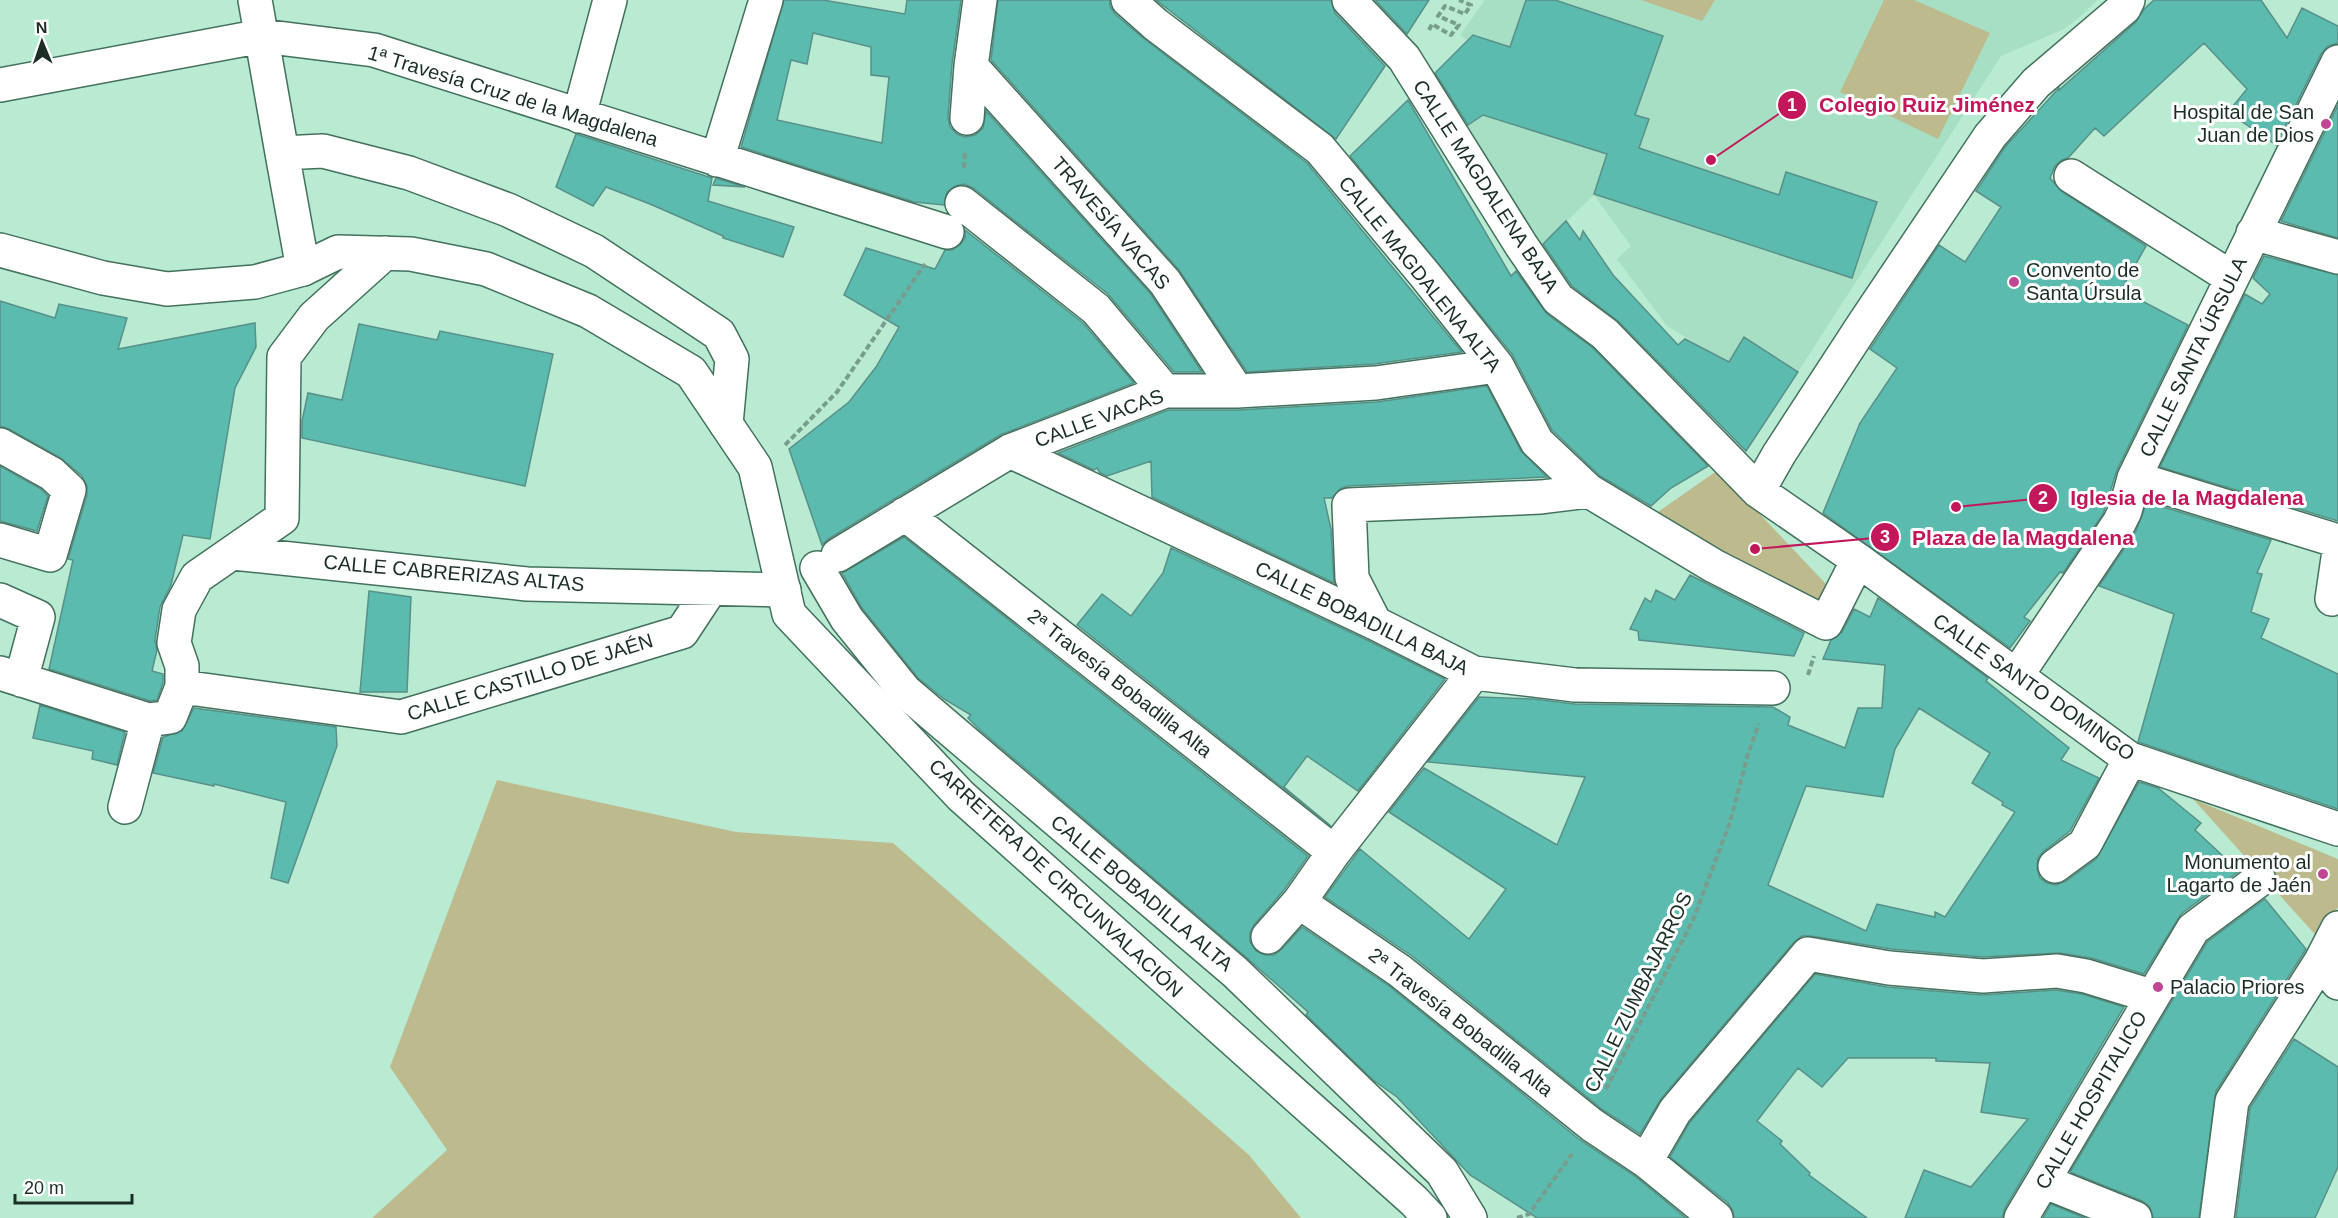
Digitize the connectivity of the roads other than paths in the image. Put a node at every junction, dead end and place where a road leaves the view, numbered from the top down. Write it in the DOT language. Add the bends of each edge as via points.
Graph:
graph roads {
  1 [pos="255,0"];
  2 [pos="610,0"];
  3 [pos="766,0"];
  4 [pos="980,0"];
  5 [pos="1128,0"];
  6 [pos="1349,0"];
  7 [pos="2128,0"];
  8 [pos="262,36"];
  9 [pos="2338,62"];
  10 [pos="971,66"];
  11 [pos="0,85"];
  12 [pos="579,116"];
  13 [pos="967,118"];
  14 [pos="282,153"];
  15 [pos="717,160"];
  16 [pos="2071,176"];
  17 [pos="962,203"];
  18 [pos="947,232"];
  19 [pos="2253,233"];
  20 [pos="0,250"];
  21 [pos="385,253"];
  22 [pos="2338,257"];
  23 [pos="303,268"];
  24 [pos="2232,278"];
  25 [pos="1497,366"];
  26 [pos="1165,391"];
  27 [pos="1237,391"];
  28 [pos="726,424"];
  29 [pos="0,445"];
  30 [pos="1010,451"];
  31 [pos="2134,478"];
  32 [pos="1589,491"];
  33 [pos="1758,491"];
  34 [pos="905,514"];
  35 [pos="0,540"];
  36 [pos="2338,541"];
  37 [pos="232,553"];
  38 [pos="2338,558"];
  39 [pos="1858,560"];
  40 [pos="827,561"];
  41 [pos="711,588"];
  42 [pos="784,590"];
  43 [pos="2332,599"];
  44 [pos="0,600"];
  45 [pos="1375,623"];
  46 [pos="1474,673"];
  47 [pos="2017,675"];
  48 [pos="10,677"];
  49 [pos="182,687"];
  50 [pos="1773,688"];
  51 [pos="148,720"];
  52 [pos="2130,759"];
  53 [pos="125,807"];
  54 [pos="2338,829"];
  55 [pos="1334,852"];
  56 [pos="2055,866"];
  57 [pos="2259,880"];
  58 [pos="1299,902"];
  59 [pos="2338,928"];
  60 [pos="1268,937"];
  61 [pos="2332,971"];
  62 [pos="2151,996"];
  63 [pos="1646,1161"];
  64 [pos="2043,1181"];
  65 [pos="1430,1218"];
  66 [pos="1470,1218"];
  67 [pos="1716,1218"];
  68 [pos="2021,1218"];
  69 [pos="2136,1218"];
  70 [pos="2217,1218"];
  1 -- 8 [label="street"];
  2 -- 12 [label="street"];
  3 -- 15 [label="street"];
  4 -- 10 [label="street"];
  5 -- 25 [label="street, CALLE MAGDALENA ALTA" via="1320,150"];
  6 -- 33 [label="street, CALLE MAGDALENA BAJA" via="1404,58 1558,299 1605,334"];
  7 -- 33 [label="street" via="2124,8 2036,83 1990,136"];
  8 -- 11 [label="street, 1ª Travesía Cruz de la Magdalena"];
  8 -- 12 [label="street, 1ª Travesía Cruz de la Magdalena" via="374,50"];
  8 -- 14 [label="street"];
  9 -- 19 [label="street, CALLE SANTA ÚRSULA"];
  10 -- 13 [label="street"];
  10 -- 27 [label="street, TRAVESÍA VACAS" via="1166,282"];
  12 -- 15 [label="street, 1ª Travesía Cruz de la Magdalena"];
  14 -- 23 [label="street"];
  14 -- 28 [label="street" via="323,151 409,173 508,210 594,251 719,334 732,359"];
  15 -- 18 [label="street, 1ª Travesía Cruz de la Magdalena"];
  16 -- 24 [label="street"];
  17 -- 26 [label="street" via="1096,309"];
  19 -- 22 [label="street"];
  19 -- 24 [label="street, CALLE SANTA ÚRSULA"];
  20 -- 23 [label="street, CARRETERA DE CIRCUNVALACIÓN" via="103,278 167,289 255,282"];
  21 -- 23 [label="street, CARRETERA DE CIRCUNVALACIÓN" via="338,252"];
  21 -- 28 [label="street, CARRETERA DE CIRCUNVALACIÓN" via="411,254 486,269 588,311 691,372"];
  21 -- 37 [label="street" via="314,317 284,357 282,518"];
  24 -- 31 [label="street, CALLE SANTA ÚRSULA"];
  25 -- 27 [label="street, CALLE VACAS" via="1376,383"];
  25 -- 32 [label="street, CALLE MAGDALENA ALTA" via="1537,442"];
  26 -- 27 [label="street, CALLE VACAS"];
  26 -- 30 [label="street, CALLE VACAS"];
  28 -- 42 [label="street, CARRETERA DE CIRCUNVALACIÓN" via="755,467"];
  29 -- 35 [label="street" via="52,474 69,490 50,555"];
  30 -- 34 [label="street, CALLE VACAS"];
  30 -- 45 [label="street, CALLE BOBADILLA BAJA"];
  31 -- 36 [label="street"];
  31 -- 47 [label="street, CALLE SANTA ÚRSULA" via="2119,523"];
  32 -- 39 [label="street, CALLE MAGDALENA ALTA" via="1714,566 1826,623"];
  32 -- 45 [label="street" via="1540,497 1349,505 1352,578"];
  33 -- 39 [label="street, CALLE SANTO DOMINGO"];
  34 -- 40 [label="street, CALLE VACAS"];
  34 -- 55 [label="street, 2ª Travesía Bobadilla Alta"];
  37 -- 41 [label="street, CALLE CABRERIZAS ALTAS" via="527,584"];
  37 -- 49 [label="street" via="197,577 179,610 174,643 183,666"];
  38 -- 43 [label="street"];
  39 -- 47 [label="street, CALLE SANTO DOMINGO"];
  40 -- 66 [label="street, CALLE BOBADILLA ALTA" via="847,619 905,691 1235,972 1442,1172"];
  41 -- 42 [label="street, CALLE CABRERIZAS ALTAS"];
  41 -- 49 [label="street, CALLE CASTILLO DE JAÉN" via="681,632 401,717"];
  42 -- 65 [label="street, CARRETERA DE CIRCUNVALACIÓN" via="789,614 961,796"];
  44 -- 48 [label="street" via="38,617"];
  45 -- 46 [label="street, CALLE BOBADILLA BAJA"];
  46 -- 50 [label="street, CALLE BOBADILLA BAJA" via="1575,685"];
  46 -- 55 [label="street"];
  47 -- 52 [label="street, CALLE SANTO DOMINGO"];
  48 -- 51 [label="street"];
  49 -- 51 [label="street" via="170,717"];
  51 -- 53 [label="street"];
  52 -- 54 [label="street, CALLE SANTO DOMINGO"];
  52 -- 56 [label="street" via="2085,844"];
  55 -- 58 [label="street"];
  57 -- 62 [label="street, CALLE HOSPITALICO" via="2193,929"];
  58 -- 60 [label="street"];
  58 -- 63 [label="street, 2ª Travesía Bobadilla Alta" via="1400,971 1592,1125"];
  59 -- 61 [label="street"];
  61 -- 70 [label="street" via="2232,1101"];
  62 -- 63 [label="street" via="2057,971 1983,976 1889,968 1808,954 1675,1111"];
  62 -- 64 [label="street, CALLE HOSPITALICO"];
  63 -- 67 [label="street"];
  64 -- 68 [label="street, CALLE HOSPITALICO"];
  64 -- 69 [label="street"];
}
